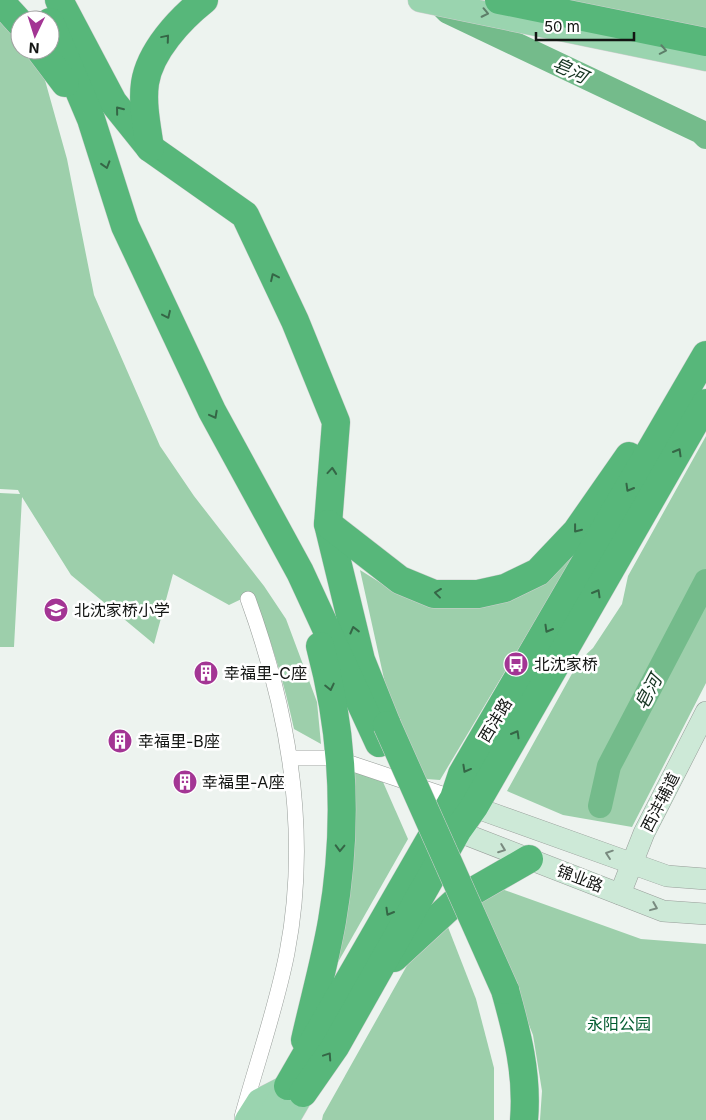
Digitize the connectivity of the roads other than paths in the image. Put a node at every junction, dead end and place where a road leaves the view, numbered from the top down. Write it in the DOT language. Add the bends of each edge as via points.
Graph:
graph roads {
  1 [pos="58,0"];
  2 [pos="204,0"];
  3 [pos="420,0"];
  4 [pos="499,0"];
  5 [pos="706,42"];
  6 [pos="60,45"];
  7 [pos="706,59"];
  8 [pos="47,60"];
  9 [pos="91,119"];
  10 [pos="150,148"];
  11 [pos="706,346"];
  12 [pos="706,355"];
  13 [pos="706,403"];
  14 [pos="328,524"];
  15 [pos="300,572"];
  16 [pos="248,599"];
  17 [pos="706,712"];
  18 [pos="383,734"];
  19 [pos="291,758"];
  20 [pos="325,758"];
  21 [pos="353,764"];
  22 [pos="464,802"];
  23 [pos="457,831"];
  24 [pos="529,859"];
  25 [pos="633,863"];
  26 [pos="706,879"];
  27 [pos="620,894"];
  28 [pos="706,914"];
  29 [pos="376,974"];
  30 [pos="497,992"];
  31 [pos="288,1105"];
  32 [pos="241,1120"];
  33 [pos="247,1120"];
  34 [pos="507,1120"];
  35 [pos="524,1120"];
  10 -- 1 [label="highway, one-way" via="113,102"];
  10 -- 2 [label="highway, one-way" via="145,82 161,44"];
  3 -- 7 [label="main road, one-way"];
  4 -- 5 [label="highway"];
  6 -- 9 [label="highway"];
  8 -- 9 [label="highway"];
  9 -- 15 [label="highway, one-way" via="125,226 212,411"];
  14 -- 10 [label="highway, one-way" via="336,422 295,321 245,216"];
  11 -- 14 [label="highway, one-way" via="576,532 538,572 505,588 478,594 434,594 400,580"];
  12 -- 22 [label="highway, 西沣路, one-way" via="462,774"];
  22 -- 13 [label="highway, 西沣路, one-way"];
  18 -- 14 [label="highway, one-way" via="361,660"];
  15 -- 18 [label="highway"];
  15 -- 31 [label="highway, one-way" via="332,690 342,791 340,862 332,921"];
  16 -- 19 [label="street" via="266,650"];
  17 -- 25 [label="main road, 西沣辅道" via="644,833"];
  18 -- 30 [label="highway, bridge"];
  19 -- 20 [label="street"];
  19 -- 32 [label="street" via="296,837 295,900 276,1004"];
  21 -- 22 [label="street"];
  22 -- 23 [label="highway, 西沣路"];
  25 -- 22 [label="main road, 锦业路, one-way"];
  22 -- 31 [label="highway, 西沣路, one-way"];
  23 -- 24 [label="main road, 锦业路, one-way"];
  23 -- 29 [label="highway, 西沣路"];
  24 -- 27 [label="main road, 锦业路"];
  24 -- 29 [label="highway" via="456,902"];
  25 -- 26 [label="main road, 锦业路" via="668,876"];
  25 -- 27 [label="main road, 西沣辅道"];
  27 -- 28 [label="main road, 锦业路, one-way" via="663,911"];
  31 -- 29 [label="highway, 西沣路, one-way" via="335,1046"];
  30 -- 34 [label="highway" via="509,1073"];
  30 -- 35 [label="highway" via="521,1045 526,1095"];
  31 -- 33 [label="main road" via="258,1100"];
}
